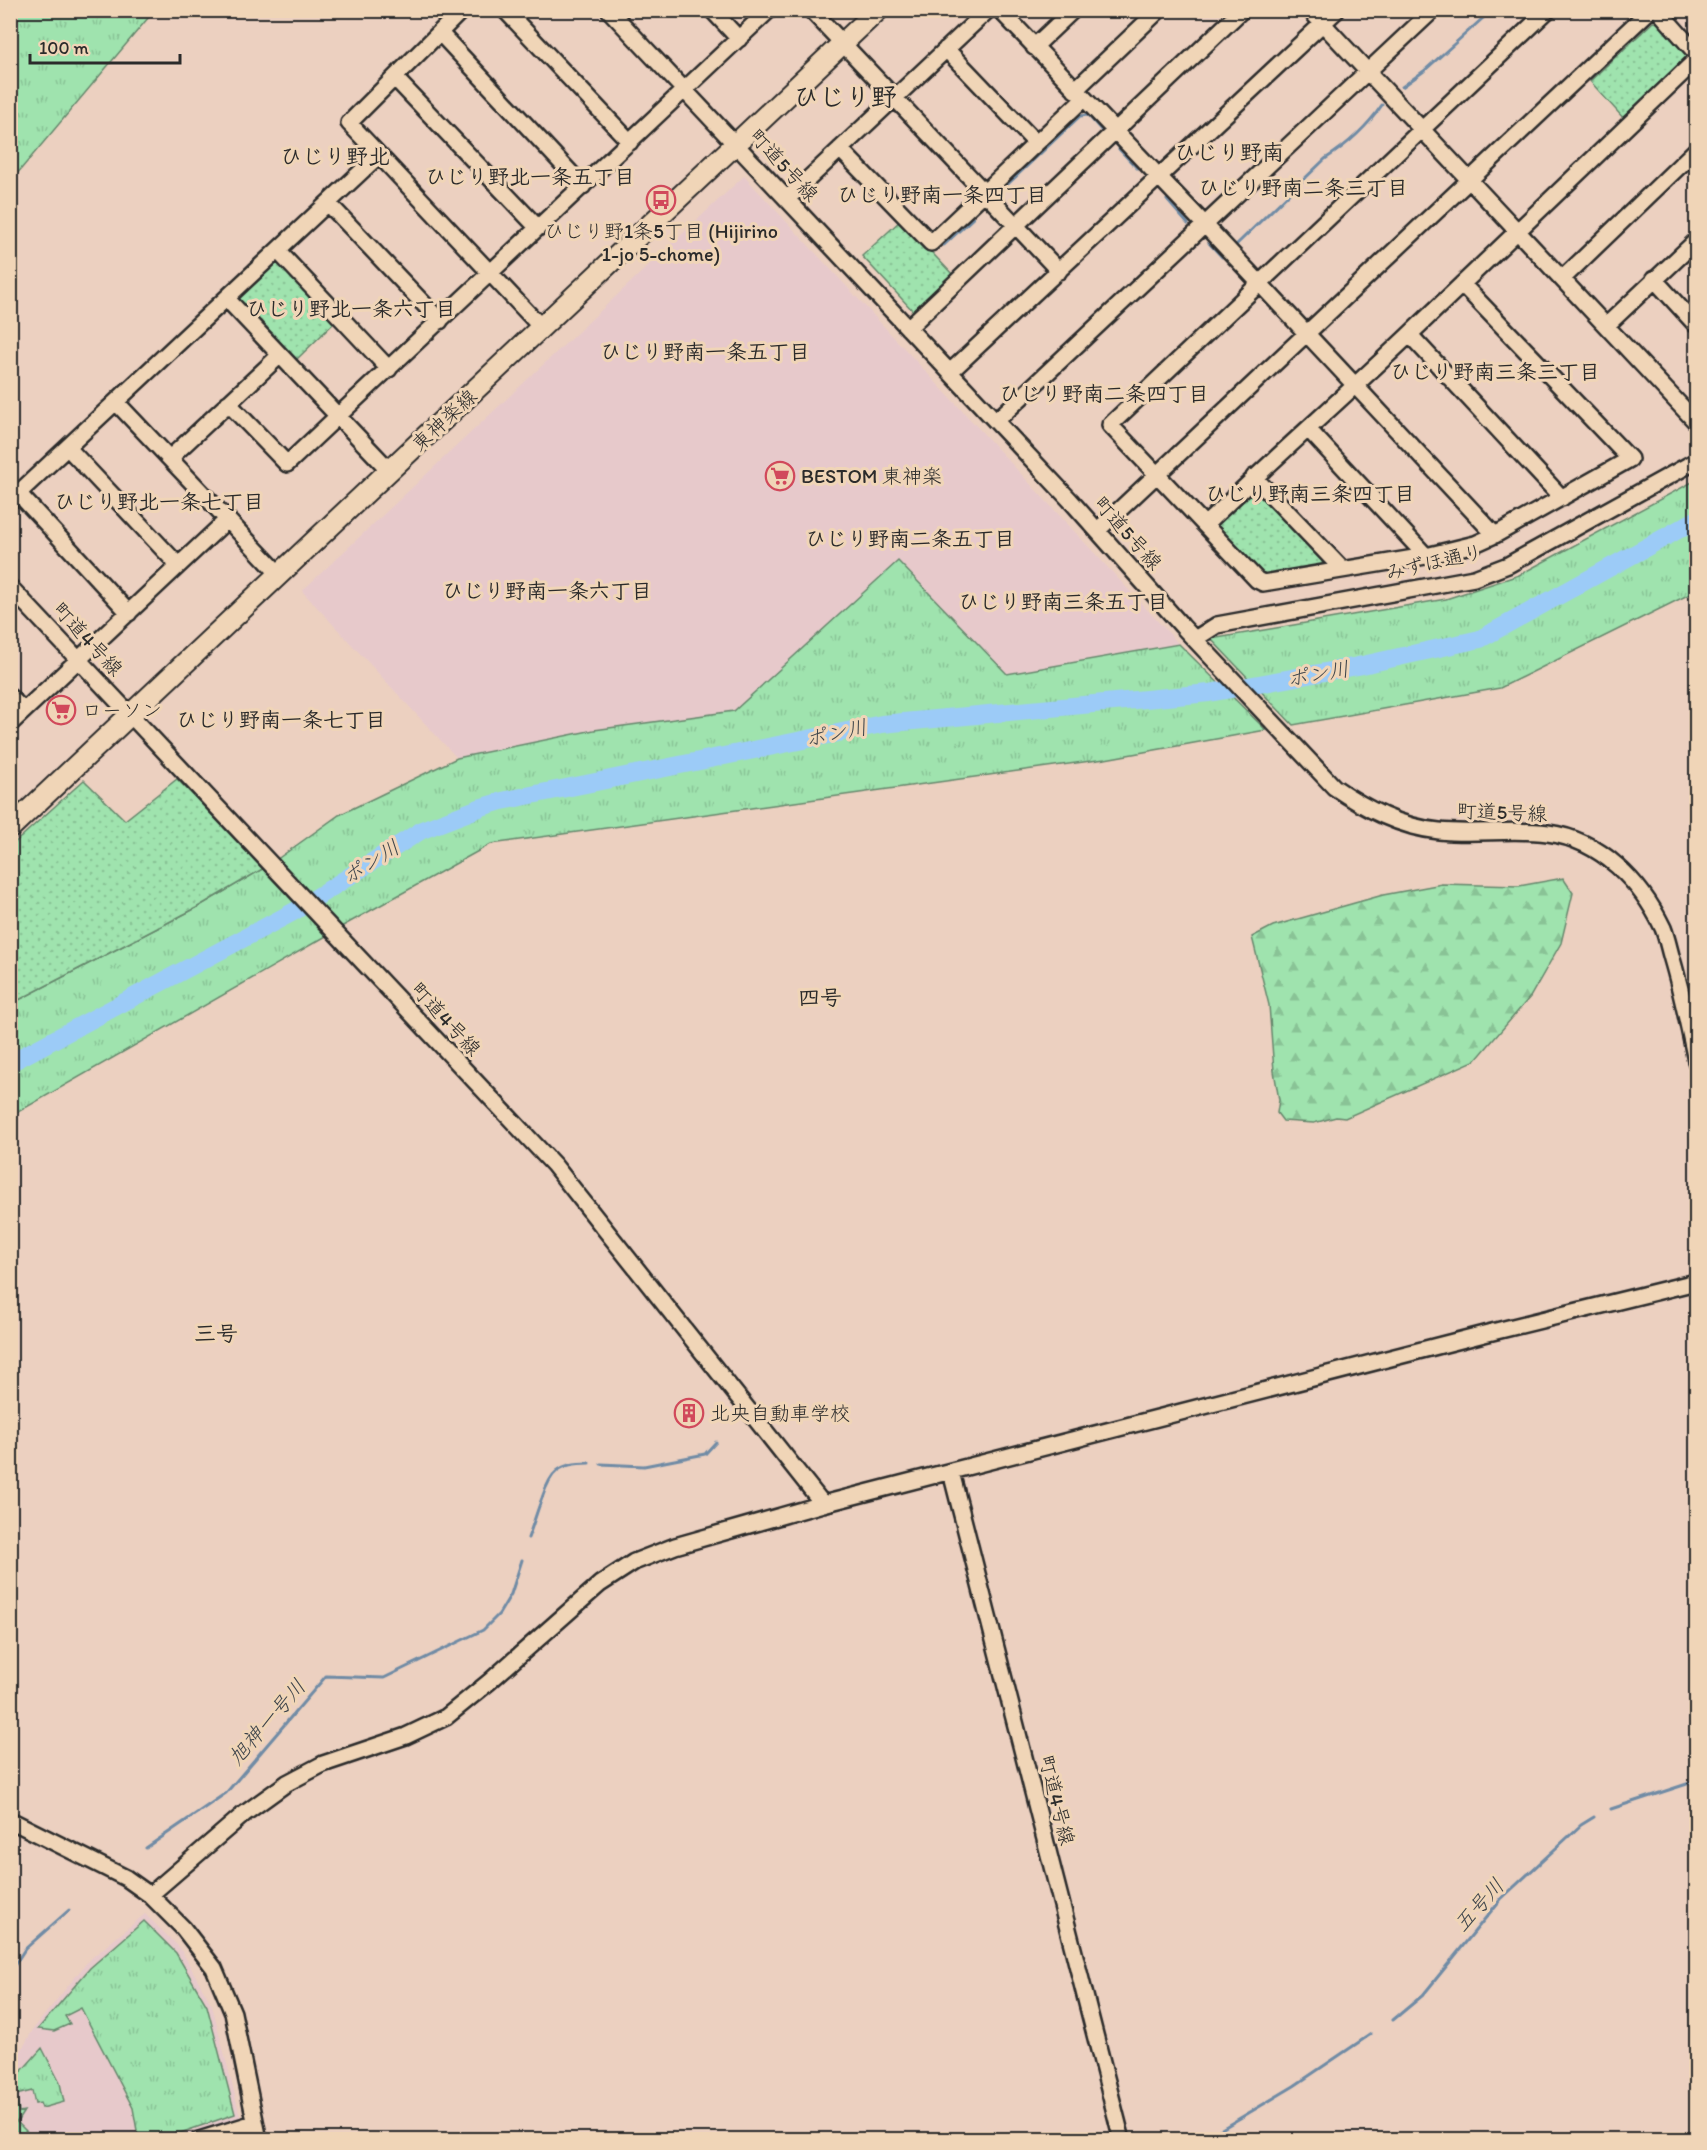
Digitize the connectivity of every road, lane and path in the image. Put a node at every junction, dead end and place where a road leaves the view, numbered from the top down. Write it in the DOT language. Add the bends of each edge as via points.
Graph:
graph roads {
  1 [pos="462,10"];
  2 [pos="504,10"];
  3 [pos="609,10"];
  4 [pos="712,10"];
  5 [pos="769,10"];
  6 [pos="811,10"];
  7 [pos="878,10"];
  8 [pos="988,10"];
  9 [pos="1000,10"];
  10 [pos="1074,10"];
  11 [pos="1159,10"];
  12 [pos="1242,10"];
  13 [pos="1310,10"];
  14 [pos="1337,10"];
  15 [pos="1433,10"];
  16 [pos="1548,10"];
  17 [pos="1650,10"];
  18 [pos="1658,10"];
  19 [pos="1323,24"];
  20 [pos="440,33"];
  21 [pos="739,39"];
  22 [pos="843,43"];
  23 [pos="1035,47"];
  24 [pos="946,49"];
  25 [pos="1696,53"];
  26 [pos="1696,60"];
  27 [pos="1368,72"];
  28 [pos="395,78"];
  29 [pos="684,90"];
  30 [pos="1079,94"];
  31 [pos="894,98"];
  32 [pos="1423,129"];
  33 [pos="1115,132"];
  34 [pos="630,142"];
  35 [pos="1036,143"];
  36 [pos="736,145"];
  37 [pos="840,149"];
  38 [pos="1696,150"];
  39 [pos="379,155"];
  40 [pos="1159,178"];
  41 [pos="1470,180"];
  42 [pos="583,186"];
  43 [pos="984,193"];
  44 [pos="787,199"];
  45 [pos="328,203"];
  46 [pos="1206,225"];
  47 [pos="1016,226"];
  48 [pos="538,228"];
  49 [pos="1518,230"];
  50 [pos="1696,241"];
  51 [pos="278,251"];
  52 [pos="1059,272"];
  53 [pos="492,273"];
  54 [pos="1563,278"];
  55 [pos="1654,279"];
  56 [pos="1259,284"];
  57 [pos="1462,284"];
  58 [pos="227,299"];
  59 [pos="440,321"];
  60 [pos="1607,325"];
  61 [pos="1696,325"];
  62 [pos="542,328"];
  63 [pos="908,328"];
  64 [pos="1307,334"];
  65 [pos="1410,334"];
  66 [pos="280,354"];
  67 [pos="389,369"];
  68 [pos="950,372"];
  69 [pos="1355,385"];
  70 [pos="116,402"];
  71 [pos="228,402"];
  72 [pos="339,416"];
  73 [pos="996,421"];
  74 [pos="1696,422"];
  75 [pos="1309,430"];
  76 [pos="68,448"];
  77 [pos="170,458"];
  78 [pos="1696,461"];
  79 [pos="390,471"];
  80 [pos="1157,475"];
  81 [pos="1254,477"];
  82 [pos="15,498"];
  83 [pos="1562,498"];
  84 [pos="228,519"];
  85 [pos="1205,525"];
  86 [pos="1098,530"];
  87 [pos="1495,535"];
  88 [pos="1426,556"];
  89 [pos="178,566"];
  90 [pos="1342,569"];
  91 [pos="280,575"];
  92 [pos="10,587"];
  93 [pos="129,613"];
  94 [pos="1195,639"];
  95 [pos="78,659"];
  96 [pos="10,697"];
  97 [pos="24,711"];
  98 [pos="130,715"];
  99 [pos="10,724"];
  100 [pos="10,828"];
  101 [pos="1696,1061"];
  102 [pos="1696,1282"];
  103 [pos="951,1472"];
  104 [pos="823,1504"];
  105 [pos="10,1820"];
  106 [pos="150,1895"];
  107 [pos="254,2123"];
  108 [pos="199,2139"];
  109 [pos="259,2139"];
  110 [pos="1122,2139"];
  1 -- 20 [label="street"];
  2 -- 34 [label="street"];
  3 -- 29 [label="street, 町道5号線"];
  4 -- 21 [label="street"];
  5 -- 21 [label="street"];
  6 -- 22 [label="street"];
  7 -- 22 [label="main road, 東神楽線"];
  8 -- 24 [label="street"];
  9 -- 23 [label="street"];
  10 -- 23 [label="street"];
  11 -- 30 [label="street"];
  12 -- 33 [label="street"];
  13 -- 19 [label="street"];
  14 -- 19 [label="street"];
  15 -- 27 [label="street"];
  16 -- 32 [label="street"];
  17 -- 41 [label="street"];
  18 -- 25 [label="street"];
  19 -- 27 [label="street"];
  19 -- 40 [label="street"];
  20 -- 28 [label="street"];
  20 -- 42 [label="street"];
  21 -- 29 [label="street"];
  22 -- 31 [label="street"];
  22 -- 36 [label="main road, 東神楽線"];
  23 -- 30 [label="street"];
  24 -- 31 [label="street"];
  24 -- 35 [label="street"];
  26 -- 49 [label="street"];
  27 -- 32 [label="street"];
  27 -- 46 [label="street"];
  28 -- 39 [label="street" via="349,123"];
  28 -- 48 [label="street"];
  29 -- 34 [label="street"];
  29 -- 36 [label="street, 町道5号線"];
  30 -- 33 [label="street"];
  30 -- 35 [label="street"];
  31 -- 37 [label="street"];
  31 -- 43 [label="street"];
  32 -- 41 [label="street"];
  32 -- 56 [label="street"];
  33 -- 40 [label="street"];
  33 -- 47 [label="street"];
  34 -- 42 [label="street"];
  35 -- 43 [label="street"];
  36 -- 44 [label="street, 町道5号線"];
  36 -- 62 [label="main road, 東神楽線"];
  37 -- 43 [label="street" via="931,243"];
  37 -- 44 [label="street"];
  38 -- 54 [label="street"];
  39 -- 45 [label="street"];
  39 -- 53 [label="street"];
  40 -- 46 [label="street"];
  40 -- 52 [label="street"];
  41 -- 49 [label="street"];
  41 -- 64 [label="street"];
  42 -- 48 [label="street"];
  43 -- 47 [label="street"];
  44 -- 63 [label="street, 町道5号線"];
  45 -- 51 [label="street"];
  45 -- 59 [label="street"];
  46 -- 56 [label="street"];
  46 -- 73 [label="street"];
  47 -- 52 [label="street"];
  47 -- 63 [label="street"];
  48 -- 53 [label="street"];
  49 -- 54 [label="street"];
  49 -- 57 [label="street"];
  50 -- 55 [label="street"];
  51 -- 58 [label="street"];
  51 -- 67 [label="street"];
  52 -- 68 [label="street"];
  53 -- 59 [label="street"];
  53 -- 62 [label="street"];
  54 -- 60 [label="street"];
  55 -- 60 [label="street"];
  55 -- 61 [label="street"];
  56 -- 64 [label="street"];
  56 -- 80 [label="street" via="1110,425"];
  57 -- 65 [label="street"];
  57 -- 83 [label="street" via="1630,459"];
  58 -- 66 [label="street"];
  58 -- 70 [label="street"];
  59 -- 67 [label="street"];
  60 -- 74 [label="street"];
  62 -- 79 [label="main road, 東神楽線"];
  63 -- 68 [label="street, 町道5号線"];
  64 -- 69 [label="street"];
  64 -- 80 [label="street"];
  65 -- 69 [label="street"];
  65 -- 83 [label="street"];
  66 -- 71 [label="street"];
  66 -- 72 [label="street"];
  67 -- 72 [label="street"];
  68 -- 73 [label="street, 町道5号線"];
  69 -- 75 [label="street"];
  69 -- 87 [label="street"];
  70 -- 76 [label="street"];
  70 -- 77 [label="street"];
  71 -- 72 [label="street" via="287,464"];
  71 -- 77 [label="street"];
  72 -- 79 [label="street"];
  73 -- 86 [label="street, 町道5号線"];
  75 -- 81 [label="street"];
  75 -- 88 [label="street"];
  76 -- 82 [label="street"];
  76 -- 89 [label="street"];
  77 -- 84 [label="street"];
  78 -- 94 [label="street, みずほ通り" via="1508,565 1474,578 1217,625"];
  79 -- 91 [label="main road, 東神楽線"];
  80 -- 85 [label="street"];
  80 -- 86 [label="street"];
  81 -- 85 [label="street"];
  81 -- 90 [label="street"];
  82 -- 93 [label="street"];
  83 -- 87 [label="street"];
  84 -- 89 [label="street"];
  84 -- 91 [label="street"];
  85 -- 90 [label="street" via="1263,583"];
  86 -- 94 [label="street, 町道5号線"];
  87 -- 88 [label="street"];
  88 -- 90 [label="street"];
  89 -- 93 [label="street"];
  91 -- 98 [label="main road, 東神楽線"];
  92 -- 95 [label="street, 町道4号線"];
  93 -- 95 [label="street"];
  94 -- 101 [label="street, 町道5号線" via="1334,787 1363,806 1398,822 1438,831 1549,833 1585,843 1621,868 1644,894 1664,930"];
  95 -- 97 [label="street"];
  95 -- 98 [label="street, 町道4号線"];
  96 -- 97 [label="street"];
  97 -- 99 [label="street"];
  98 -- 100 [label="main road, 東神楽線"];
  98 -- 104 [label="street, 町道4号線" via="554,1165"];
  102 -- 103 [label="street"];
  103 -- 104 [label="street"];
  103 -- 110 [label="street, 町道4号線"];
  104 -- 106 [label="street" via="675,1546 634,1562 576,1603 446,1716 406,1736 323,1764 287,1783 243,1814"];
  105 -- 106 [label="street" via="126,1878"];
  106 -- 107 [label="street" via="183,1928 214,1968 233,2013"];
  107 -- 108 [label="street"];
  107 -- 109 [label="street"];
}
